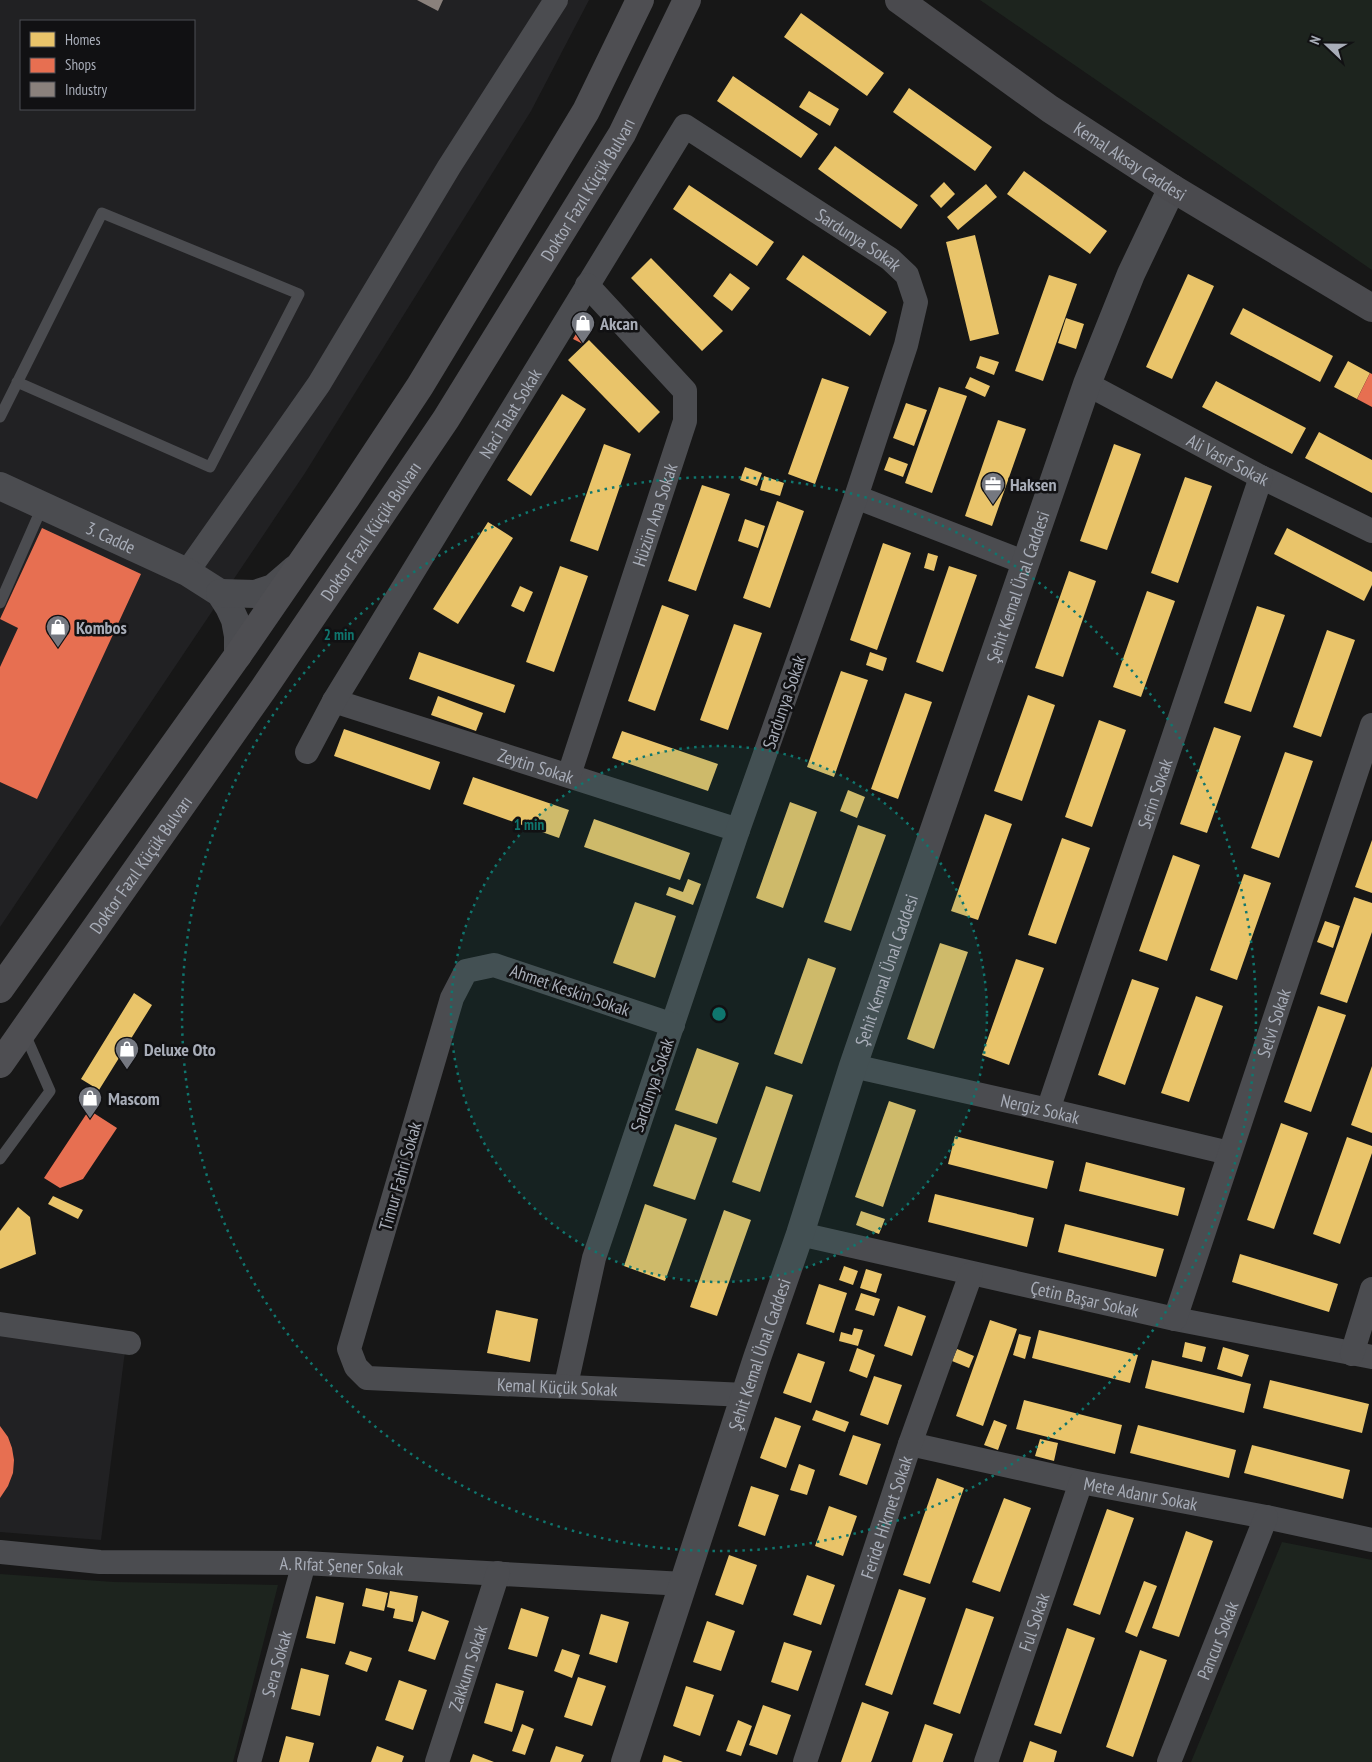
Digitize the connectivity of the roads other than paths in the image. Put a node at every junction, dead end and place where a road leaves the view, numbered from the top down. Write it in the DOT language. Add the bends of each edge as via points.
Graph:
graph roads {
  1 [pos="556,0"];
  2 [pos="640,0"];
  3 [pos="687,0"];
  4 [pos="710,0"];
  5 [pos="899,0"];
  6 [pos="672,32"];
  7 [pos="684,126"];
  8 [pos="1172,188"];
  9 [pos="587,285"];
  10 [pos="1372,308"];
  11 [pos="17,382"];
  12 [pos="1087,384"];
  13 [pos="0,417"];
  14 [pos="1261,477"];
  15 [pos="0,486"];
  16 [pos="856,498"];
  17 [pos="43,505"];
  18 [pos="1372,530"];
  19 [pos="1026,563"];
  20 [pos="298,566"];
  21 [pos="187,572"];
  22 [pos="220,593"];
  23 [pos="0,603"];
  24 [pos="238,655"];
  25 [pos="334,701"];
  26 [pos="1372,725"];
  27 [pos="306,752"];
  28 [pos="569,775"];
  29 [pos="738,830"];
  30 [pos="466,970"];
  31 [pos="0,989"];
  32 [pos="672,1025"];
  33 [pos="23,1031"];
  34 [pos="0,1064"];
  35 [pos="853,1066"];
  36 [pos="1048,1110"];
  37 [pos="1229,1153"];
  38 [pos="0,1159"];
  39 [pos="800,1234"];
  40 [pos="971,1274"];
  41 [pos="1372,1289"];
  42 [pos="1175,1320"];
  43 [pos="0,1324"];
  44 [pos="129,1343"];
  45 [pos="1362,1356"];
  46 [pos="367,1378"];
  47 [pos="566,1385"];
  48 [pos="746,1395"];
  49 [pos="910,1444"];
  50 [pos="1080,1482"];
  51 [pos="1266,1517"];
  52 [pos="1372,1540"];
  53 [pos="0,1552"];
  54 [pos="304,1563"];
  55 [pos="498,1573"];
  56 [pos="684,1584"];
  57 [pos="249,1762"];
  58 [pos="437,1762"];
  59 [pos="625,1762"];
  60 [pos="805,1762"];
  61 [pos="986,1762"];
  62 [pos="1169,1762"];
  1 -- 21 [label="street" via="448,167 319,384"];
  2 -- 20 [label="highway" via="586,111 420,386"];
  3 -- 6 [label="highway, Doktor Fazıl Küçük Bulvarı"];
  4 -- 6 [label="highway"];
  5 -- 8 [label="main road, Kemal Aksay Caddesi" via="1050,109"];
  6 -- 33 [label="highway, Doktor Fazıl Küçük Bulvarı" via="622,134 446,419 264,688"];
  7 -- 9 [label="street, Naci Talat Sokak"];
  7 -- 16 [label="street, Sardunya Sokak" via="890,259 907,275 916,302 906,345"];
  8 -- 10 [label="main road, Kemal Aksay Caddesi"];
  8 -- 12 [label="street, Şehit Kemal Ünal Caddesi" via="1130,274"];
  9 -- 25 [label="street, Naci Talat Sokak"];
  9 -- 28 [label="street, Hüzün Ana Sokak" via="685,392 685,421"];
  11 -- 11 [label="lane" via="102,213 298,294 210,468"];
  11 -- 13 [label="lane"];
  12 -- 14 [label="street, Ali Vasıf Sokak"];
  12 -- 19 [label="street, Şehit Kemal Ünal Caddesi"];
  14 -- 18 [label="street, Ali Vasıf Sokak"];
  14 -- 36 [label="street, Serin Sokak"];
  15 -- 17 [label="street, 3. Cadde"];
  16 -- 19 [label="street"];
  16 -- 29 [label="street, Sardunya Sokak"];
  17 -- 21 [label="street, 3. Cadde"];
  17 -- 23 [label="lane"];
  19 -- 35 [label="street, Şehit Kemal Ünal Caddesi"];
  20 -- 22 [label="street" via="273,588 255,594"];
  20 -- 24 [label="highway"];
  21 -- 22 [label="street, 3. Cadde"];
  22 -- 24 [label="street" via="235,620"];
  24 -- 31 [label="highway"];
  25 -- 27 [label="street, Naci Talat Sokak"];
  25 -- 28 [label="street, Zeytin Sokak"];
  26 -- 37 [label="street, Selvi Sokak"];
  28 -- 29 [label="street, Zeytin Sokak"];
  29 -- 32 [label="street, Sardunya Sokak"];
  30 -- 32 [label="street, Ahmet Keskin Sokak" via="494,965"];
  30 -- 46 [label="street, Timur Fahri Sokak" via="452,998 349,1349 356,1367"];
  32 -- 47 [label="street, Sardunya Sokak" via="594,1258"];
  33 -- 34 [label="highway, Doktor Fazıl Küçük Bulvarı"];
  33 -- 38 [label="lane" via="50,1091"];
  35 -- 36 [label="street, Nergiz Sokak"];
  35 -- 39 [label="street, Şehit Kemal Ünal Caddesi"];
  36 -- 37 [label="street, Nergiz Sokak"];
  37 -- 42 [label="street, Selvi Sokak"];
  39 -- 40 [label="street, Çetin Başar Sokak"];
  39 -- 48 [label="street, Şehit Kemal Ünal Caddesi"];
  40 -- 42 [label="street, Çetin Başar Sokak"];
  40 -- 49 [label="street, Feride Hikmet Sokak"];
  41 -- 45 [label="street"];
  42 -- 45 [label="street, Çetin Başar Sokak"];
  43 -- 44 [label="street"];
  46 -- 47 [label="street, Kemal Küçük Sokak"];
  47 -- 48 [label="street, Kemal Küçük Sokak"];
  48 -- 56 [label="street, Şehit Kemal Ünal Caddesi"];
  49 -- 50 [label="street, Mete Adanır Sokak"];
  49 -- 60 [label="street, Feride Hikmet Sokak"];
  50 -- 51 [label="street, Mete Adanır Sokak"];
  50 -- 61 [label="street, Ful Sokak"];
  51 -- 52 [label="street, Mete Adanır Sokak"];
  51 -- 62 [label="street, Pancur Sokak"];
  53 -- 54 [label="street, A. Rıfat Şener Sokak" via="100,1562"];
  54 -- 55 [label="street, A. Rıfat Şener Sokak"];
  54 -- 57 [label="street, Sera Sokak"];
  55 -- 56 [label="street, A. Rıfat Şener Sokak"];
  55 -- 58 [label="street, Zakkum Sokak"];
  56 -- 59 [label="street, Şehit Kemal Ünal Caddesi"];
}
